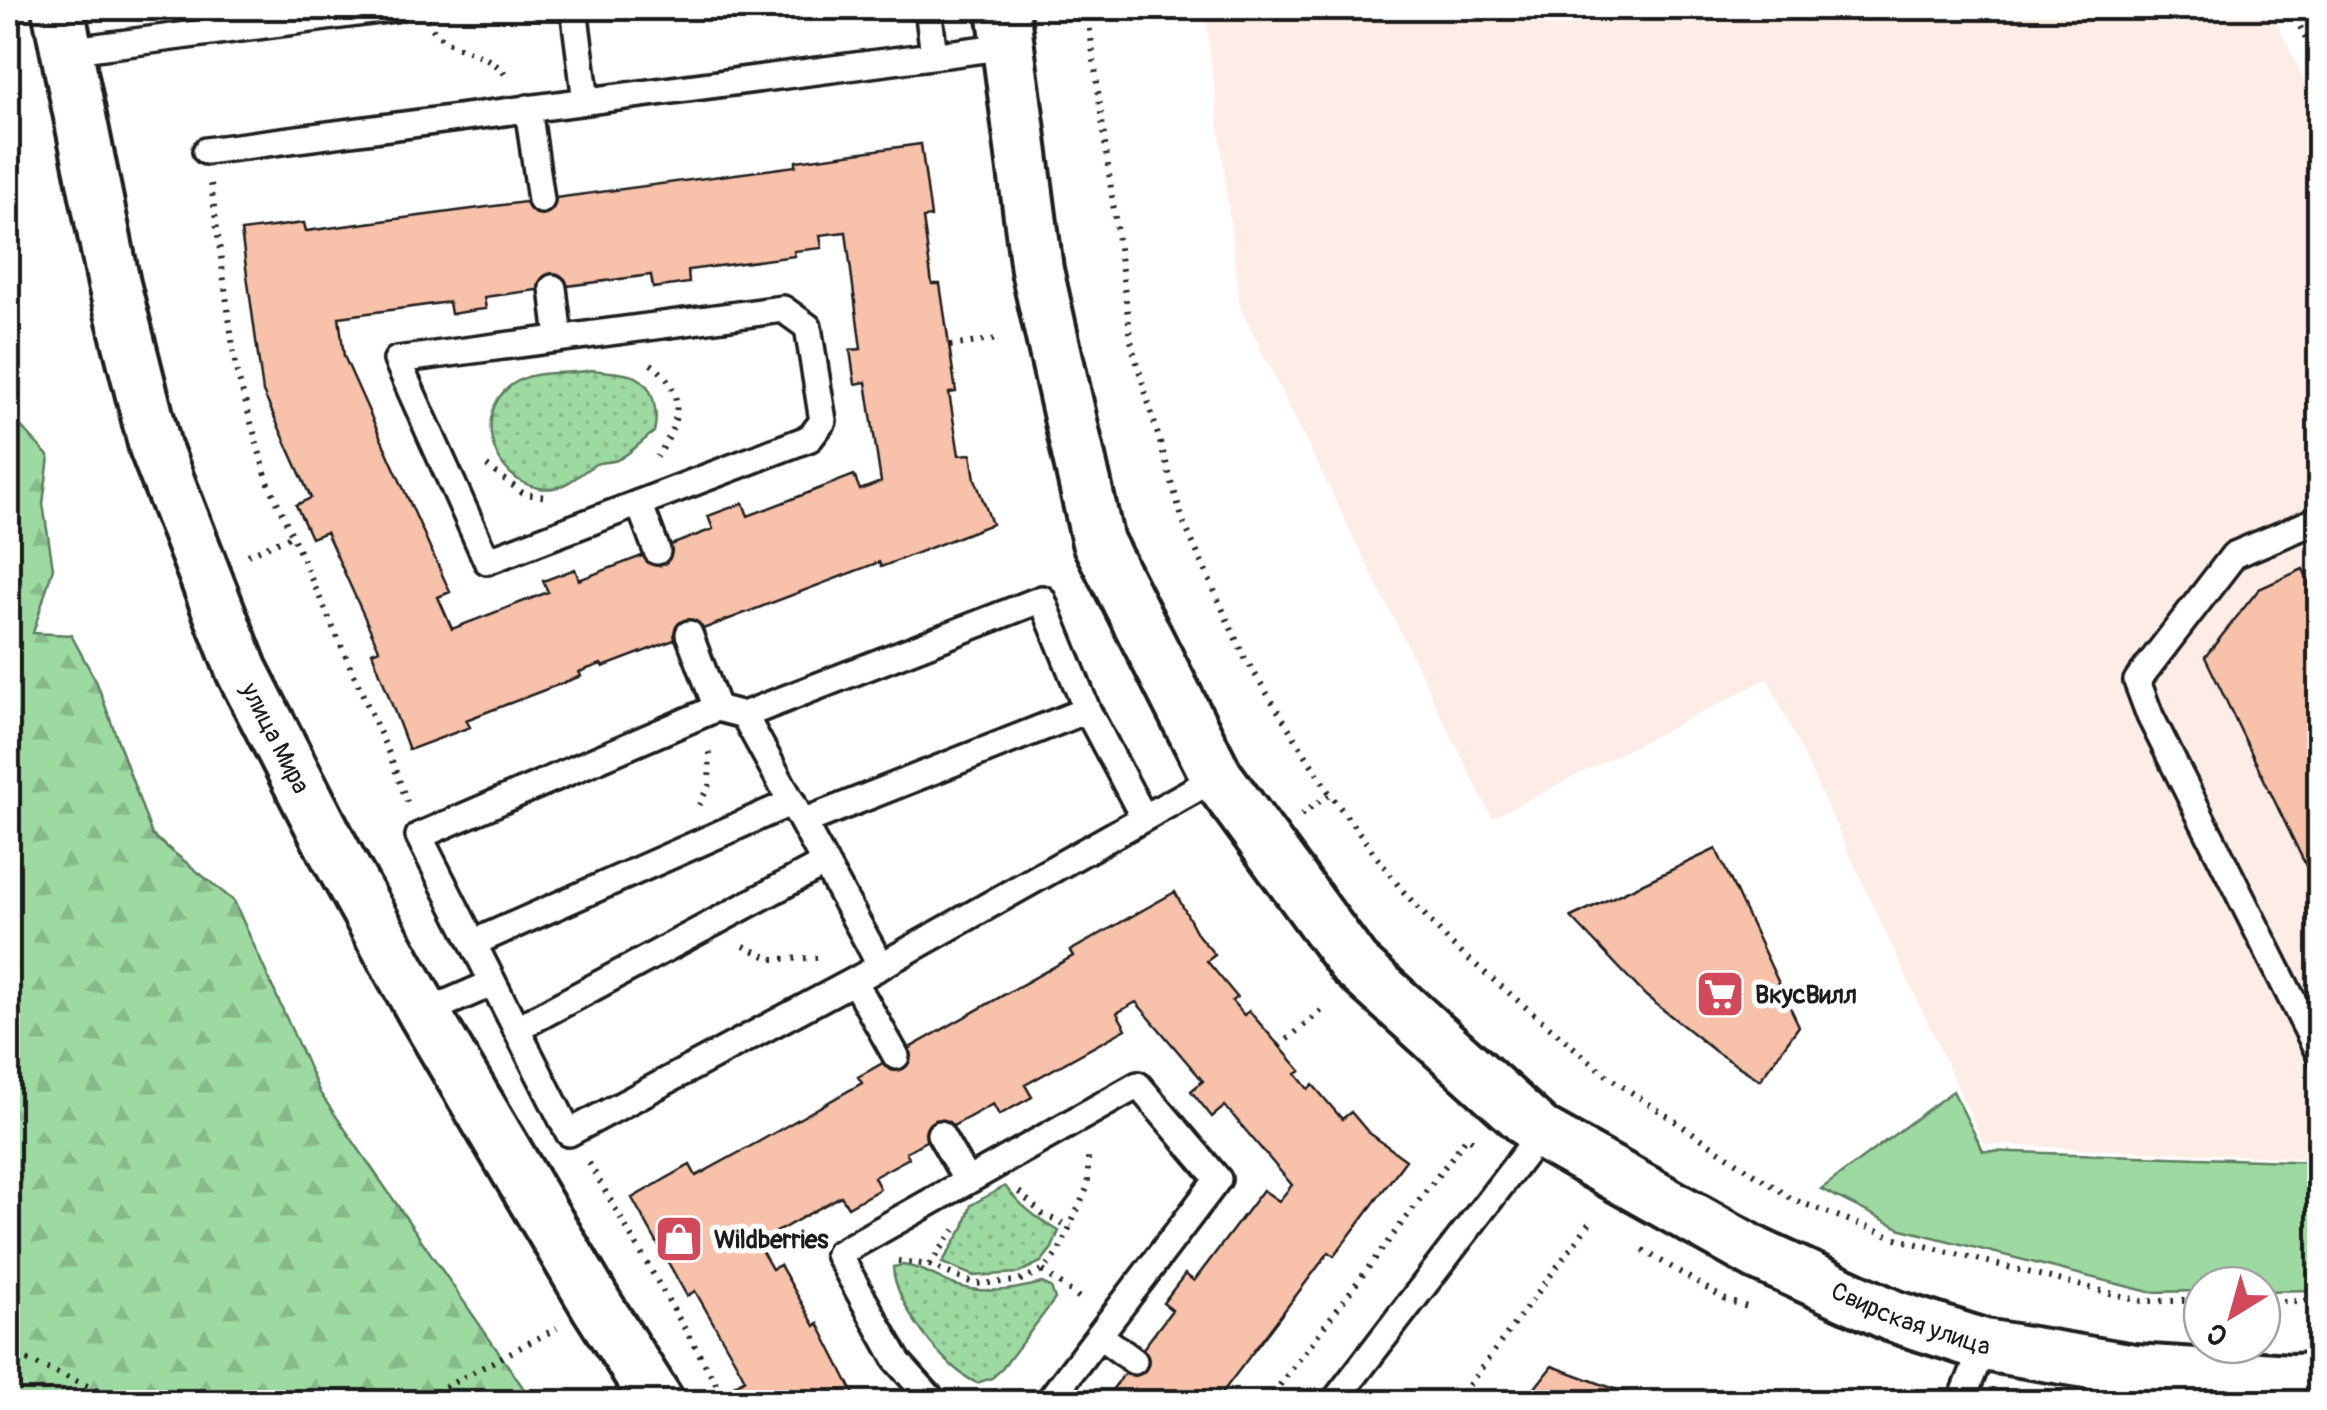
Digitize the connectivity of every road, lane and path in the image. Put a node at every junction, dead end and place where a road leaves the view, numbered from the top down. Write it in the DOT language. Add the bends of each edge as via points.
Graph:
graph roads {
  1 [pos="395,8"];
  2 [pos="424,8"];
  3 [pos="574,8"];
  4 [pos="928,8"];
  5 [pos="1087,8"];
  6 [pos="2290,8"];
  7 [pos="1006,26"];
  8 [pos="62,29"];
  9 [pos="934,55"];
  10 [pos="2320,68"];
  11 [pos="586,101"];
  12 [pos="523,109"];
  13 [pos="206,151"];
  14 [pos="541,200"];
  15 [pos="553,288"];
  16 [pos="559,338"];
  17 [pos="998,340"];
  18 [pos="950,346"];
  19 [pos="644,361"];
  20 [pos="440,454"];
  21 [pos="555,498"];
  22 [pos="639,503"];
  23 [pos="2320,519"];
  24 [pos="657,550"];
  25 [pos="689,634"];
  26 [pos="711,710"];
  27 [pos="1087,710"];
  28 [pos="744,715"];
  29 [pos="1217,777"];
  30 [pos="797,812"];
  31 [pos="1144,818"];
  32 [pos="419,836"];
  33 [pos="695,845"];
  34 [pos="825,863"];
  35 [pos="718,921"];
  36 [pos="473,943"];
  37 [pos="881,966"];
  38 [pos="854,982"];
  39 [pos="493,983"];
  40 [pos="1328,1005"];
  41 [pos="424,1013"];
  42 [pos="516,1029"];
  43 [pos="1280,1046"];
  44 [pos="896,1056"];
  45 [pos="2320,1056"];
  46 [pos="1541,1133"];
  47 [pos="569,1134"];
  48 [pos="940,1134"];
  49 [pos="1467,1137"];
  50 [pos="1088,1145"];
  51 [pos="1001,1162"];
  52 [pos="967,1182"];
  53 [pos="1592,1220"];
  54 [pos="1070,1228"];
  55 [pos="838,1254"];
  56 [pos="1043,1271"];
  57 [pos="2182,1301"];
  58 [pos="2282,1301"];
  59 [pos="2320,1301"];
  60 [pos="596,1306"];
  61 [pos="1104,1328"];
  62 [pos="1984,1345"];
  63 [pos="8,1352"];
  64 [pos="1134,1361"];
  65 [pos="2320,1379"];
  66 [pos="153,1402"];
  67 [pos="417,1402"];
  68 [pos="658,1402"];
  69 [pos="727,1402"];
  70 [pos="934,1402"];
  71 [pos="1048,1402"];
  72 [pos="1266,1402"];
  73 [pos="1334,1402"];
  74 [pos="1456,1402"];
  75 [pos="1960,1402"];
  1 -- 8 [label="lane"];
  2 -- 12 [label="path" via="432,32 500,65"];
  3 -- 11 [label="lane"];
  4 -- 9 [label="lane"];
  5 -- 57 [label="path" via="1132,346 1183,521 1244,655 1330,794 1402,889 1452,946 1610,1078 1794,1200 1902,1240 2141,1301"];
  6 -- 10 [label="path"];
  7 -- 9 [label="lane"];
  7 -- 29 [label="street, Свирская улица" via="1038,270 1098,542"];
  8 -- 41 [label="street, улица Мира" via="154,446 242,671"];
  9 -- 11 [label="lane"];
  11 -- 12 [label="lane"];
  12 -- 13 [label="lane"];
  12 -- 14 [label="lane"];
  13 -- 32 [label="path" via="236,370 267,479"];
  15 -- 16 [label="lane"];
  16 -- 20 [label="lane" via="397,360"];
  16 -- 22 [label="lane" via="783,309 808,327 823,421 810,438"];
  17 -- 18 [label="path"];
  19 -- 22 [label="path" via="664,378 678,408 674,433 630,479"];
  20 -- 21 [label="path" via="479,460 524,494"];
  20 -- 22 [label="lane" via="487,561"];
  22 -- 24 [label="lane"];
  23 -- 45 [label="lane" via="2234,555 2137,681"];
  25 -- 26 [label="lane"];
  26 -- 28 [label="lane"];
  26 -- 32 [label="lane"];
  26 -- 33 [label="path" via="712,766 696,811"];
  27 -- 28 [label="lane" via="1042,599"];
  27 -- 30 [label="lane"];
  27 -- 31 [label="lane"];
  28 -- 30 [label="lane"];
  29 -- 31 [label="lane"];
  29 -- 46 [label="street, Свирская улица" via="1354,964"];
  30 -- 33 [label="lane"];
  30 -- 34 [label="lane"];
  31 -- 37 [label="lane"];
  32 -- 36 [label="lane"];
  33 -- 36 [label="lane"];
  34 -- 35 [label="lane"];
  34 -- 37 [label="lane"];
  35 -- 37 [label="path" via="749,951 771,958"];
  35 -- 42 [label="lane"];
  36 -- 39 [label="lane"];
  37 -- 38 [label="lane"];
  38 -- 44 [label="lane"];
  38 -- 47 [label="lane"];
  39 -- 41 [label="lane"];
  39 -- 42 [label="lane"];
  40 -- 43 [label="path"];
  41 -- 60 [label="street, улица Мира"];
  42 -- 47 [label="lane"];
  46 -- 62 [label="street, Свирская улица" via="1757,1254 1893,1316"];
  46 -- 73 [label="lane"];
  47 -- 69 [label="path"];
  48 -- 52 [label="lane"];
  49 -- 72 [label="path"];
  50 -- 54 [label="path" via="1088,1186"];
  51 -- 52 [label="lane"];
  51 -- 54 [label="path" via="1022,1197"];
  51 -- 61 [label="lane" via="1138,1086 1218,1178"];
  52 -- 55 [label="lane"];
  53 -- 74 [label="path"];
  54 -- 56 [label="path"];
  55 -- 56 [label="path" via="929,1264 976,1284 1018,1282"];
  55 -- 70 [label="lane" via="898,1362"];
  56 -- 61 [label="path"];
  58 -- 59 [label="path"];
  60 -- 67 [label="path"];
  60 -- 68 [label="street, улица Мира"];
  61 -- 64 [label="lane"];
  61 -- 71 [label="lane"];
  62 -- 65 [label="street, Свирская улица" via="2134,1370"];
  62 -- 75 [label="lane"];
  63 -- 66 [label="path" via="109,1395"];
}
